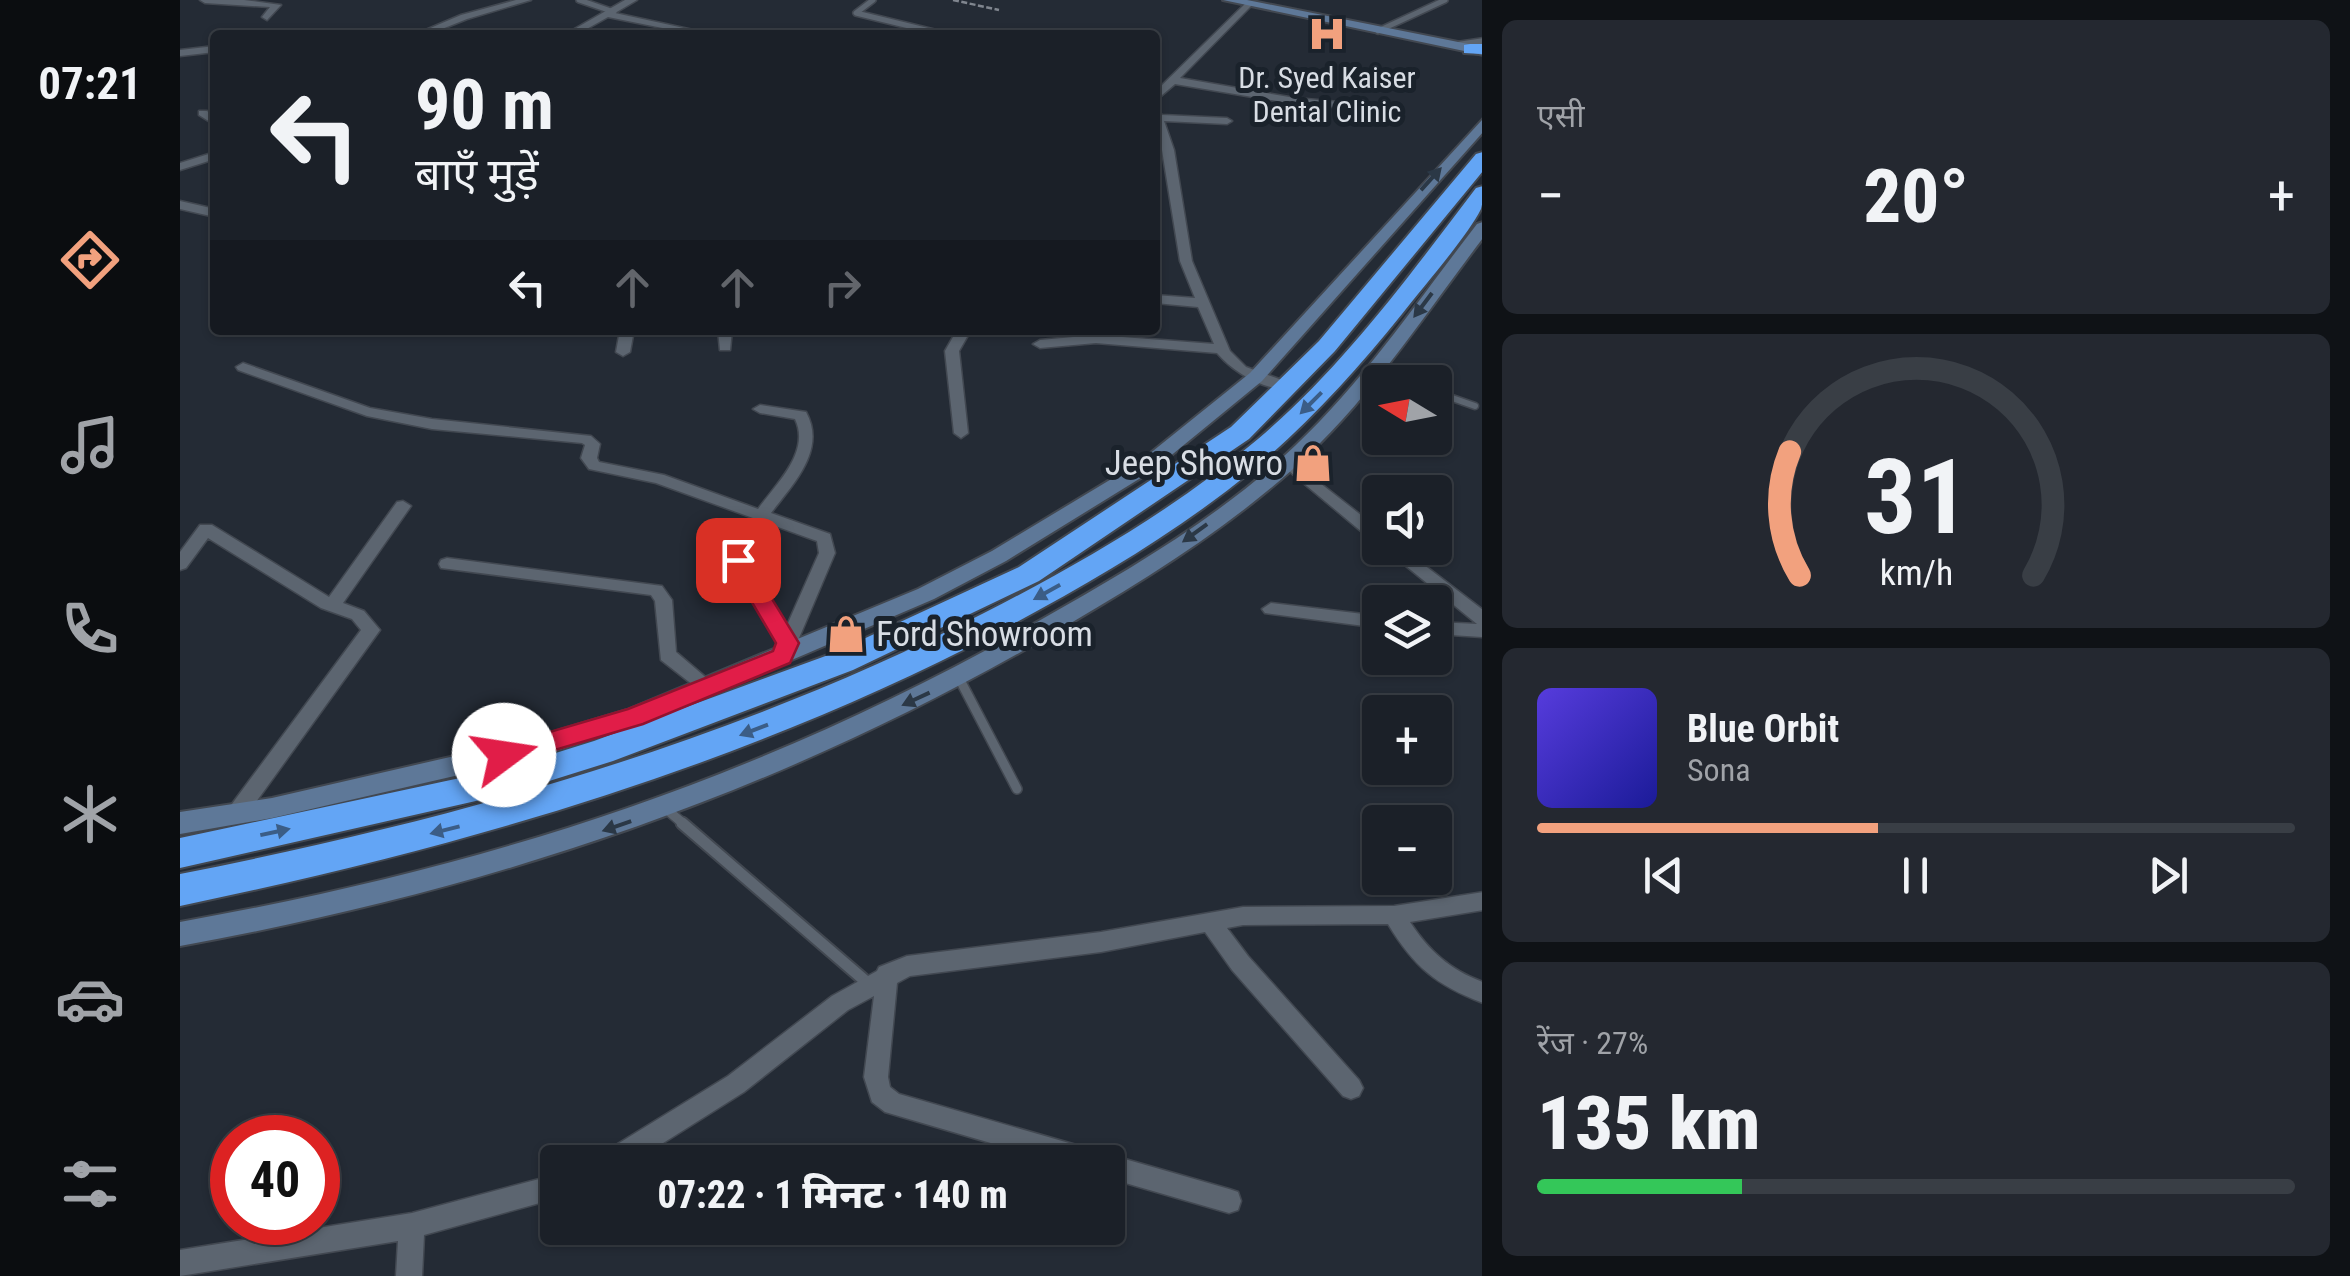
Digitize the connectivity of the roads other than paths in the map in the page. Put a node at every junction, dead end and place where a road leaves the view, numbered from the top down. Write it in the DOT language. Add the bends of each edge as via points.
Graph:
graph roads {
  1 [pos="205,0"];
  2 [pos="526,0"];
  3 [pos="580,0"];
  4 [pos="632,0"];
  5 [pos="872,0"];
  6 [pos="1229,0"];
  7 [pos="1446,0"];
  8 [pos="1248,4"];
  9 [pos="612,13"];
  10 [pos="266,17"];
  11 [pos="431,30"];
  12 [pos="580,30"];
  13 [pos="688,30"];
  14 [pos="925,30"];
  15 [pos="1385,32"];
  16 [pos="210,50"];
  17 [pos="1480,52"];
  18 [pos="181,56"];
  19 [pos="1171,80"];
  20 [pos="1160,92"];
  21 [pos="1384,109"];
  22 [pos="202,113"];
  23 [pos="1160,114"];
  24 [pos="210,119"];
  25 [pos="1226,121"];
  26 [pos="1482,123"];
  27 [pos="1160,124"];
  28 [pos="210,156"];
  29 [pos="1482,158"];
  30 [pos="180,166"];
  31 [pos="1482,192"];
  32 [pos="180,204"];
  33 [pos="210,212"];
  34 [pos="1482,227"];
  35 [pos="1160,300"];
  36 [pos="1202,303"];
  37 [pos="1380,304"];
  38 [pos="626,335"];
  39 [pos="725,335"];
  40 [pos="961,335"];
  41 [pos="1040,344"];
  42 [pos="725,347"];
  43 [pos="1222,349"];
  44 [pos="622,352"];
  45 [pos="1377,365"];
  46 [pos="243,366"];
  47 [pos="1256,377"];
  48 [pos="1362,382"];
  49 [pos="1288,387"];
  50 [pos="1452,398"];
  51 [pos="1475,406"];
  52 [pos="760,409"];
  53 [pos="961,433"];
  54 [pos="1288,463"];
  55 [pos="402,506"];
  56 [pos="761,514"];
  57 [pos="1362,523"];
  58 [pos="738,560"];
  59 [pos="180,564"];
  60 [pos="447,564"];
  61 [pos="1413,565"];
  62 [pos="332,606"];
  63 [pos="1270,608"];
  64 [pos="1362,620"];
  65 [pos="1482,620"];
  66 [pos="1452,629"];
  67 [pos="1482,631"];
  68 [pos="785,650"];
  69 [pos="959,678"];
  70 [pos="708,687"];
  71 [pos="1017,789"];
  72 [pos="666,809"];
  73 [pos="236,814"];
  74 [pos="180,823"];
  75 [pos="180,852"];
  76 [pos="180,890"];
  77 [pos="1482,901"];
  78 [pos="1394,915"];
  79 [pos="1209,921"];
  80 [pos="180,934"];
  81 [pos="878,980"];
  82 [pos="1482,993"];
  83 [pos="1351,1088"];
  84 [pos="639,1145"];
  85 [pos="1036,1145"];
  86 [pos="1125,1171"];
  87 [pos="540,1191"];
  88 [pos="1229,1201"];
  89 [pos="412,1226"];
  90 [pos="180,1259"];
  91 [pos="409,1276"];
  1 -- 10 [label="street" via="276,5"];
  2 -- 11 [label="street"];
  3 -- 9 [label="lane"];
  4 -- 9 [label="street"];
  5 -- 14 [label="lane" via="856,14"];
  6 -- 8 [label="street"];
  7 -- 15 [label="lane" via="1417,9"];
  8 -- 15 [label="street"];
  8 -- 19 [label="street"];
  9 -- 12 [label="street"];
  9 -- 13 [label="street"];
  15 -- 17 [label="street"];
  15 -- 17 [label="street"];
  16 -- 18 [label="street"];
  19 -- 20 [label="street"];
  19 -- 21 [label="street"];
  22 -- 24 [label="street"];
  23 -- 25 [label="street"];
  47 -- 26 [label="street, one-way"];
  27 -- 36 [label="street" via="1186,261"];
  28 -- 30 [label="street"];
  29 -- 37 [label="highway"];
  31 -- 37 [label="highway"];
  32 -- 33 [label="street"];
  34 -- 45 [label="street, one-way"];
  35 -- 36 [label="street"];
  36 -- 43 [label="street"];
  37 -- 49 [label="highway"];
  37 -- 76 [label="highway, one-way" via="1314,400 1210,490 1056,588 884,676 724,742 496,817"];
  38 -- 44 [label="street"];
  39 -- 42 [label="street"];
  40 -- 53 [label="street" via="952,350"];
  41 -- 43 [label="street" via="1096,338"];
  43 -- 47 [label="street" via="1230,363"];
  46 -- 56 [label="street" via="367,412 586,439 592,441 594,466"];
  47 -- 49 [label="street"];
  47 -- 68 [label="street" via="1145,467 1072,515 926,594"];
  48 -- 54 [label="street"];
  75 -- 49 [label="highway, one-way" via="511,780 842,662 1058,556 1203,460"];
  50 -- 51 [label="lane"];
  52 -- 56 [label="street" via="800,415 807,426 793,470"];
  54 -- 57 [label="street"];
  54 -- 69 [label="street, one-way" via="1160,558"];
  55 -- 62 [label="street"];
  56 -- 68 [label="street" via="828,544"];
  58 -- 68 [label="lane"];
  59 -- 62 [label="street" via="206,528"];
  60 -- 70 [label="street" via="656,590 663,600 667,656"];
  61 -- 65 [label="street"];
  62 -- 73 [label="street" via="358,615 372,630"];
  63 -- 64 [label="street"];
  66 -- 67 [label="street"];
  68 -- 70 [label="street"];
  69 -- 71 [label="lane"];
  69 -- 72 [label="street, one-way"];
  70 -- 73 [label="street" via="536,748"];
  72 -- 80 [label="street, one-way" via="366,899"];
  72 -- 81 [label="lane"];
  73 -- 74 [label="street"];
  77 -- 78 [label="street"];
  78 -- 79 [label="street" via="1275,913"];
  78 -- 82 [label="street" via="1431,967"];
  79 -- 81 [label="street" via="1102,942 907,966"];
  79 -- 83 [label="street"];
  81 -- 84 [label="street"];
  81 -- 85 [label="street" via="880,1094 893,1104"];
  86 -- 88 [label="street"];
  87 -- 89 [label="street"];
  89 -- 90 [label="street"];
  89 -- 91 [label="street"];
}
